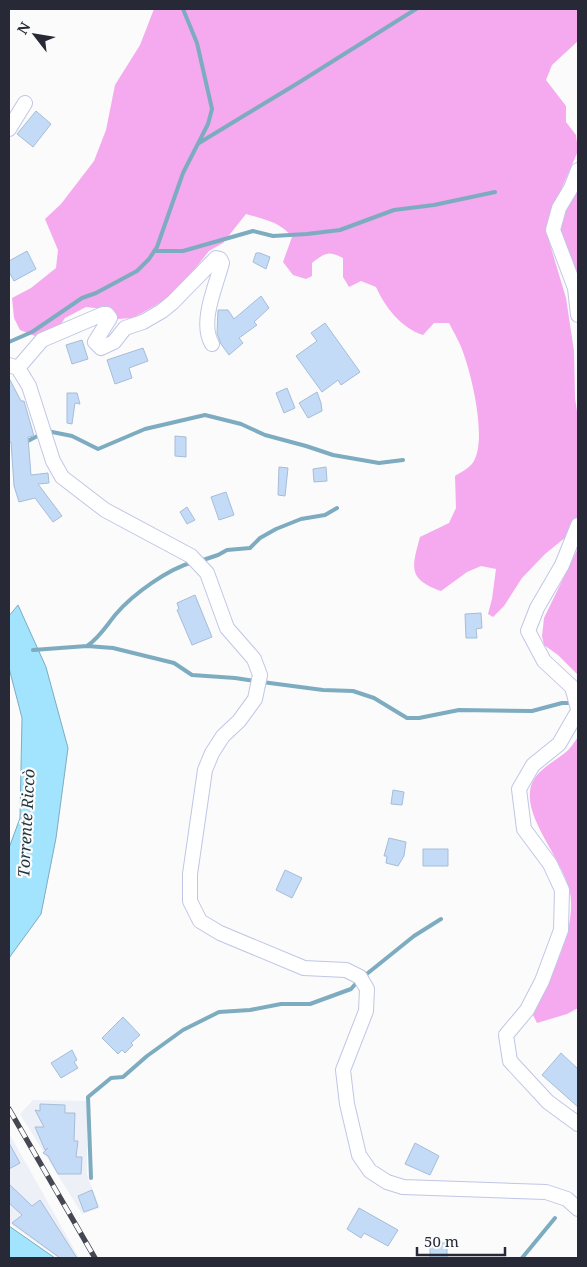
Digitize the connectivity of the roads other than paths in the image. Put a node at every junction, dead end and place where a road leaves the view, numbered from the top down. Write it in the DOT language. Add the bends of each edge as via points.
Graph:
graph roads {
  1 [pos="25,103"];
  2 [pos="9,129"];
  3 [pos="578,170"];
  4 [pos="578,315"];
  5 [pos="212,344"];
  6 [pos="14,366"];
  7 [pos="578,524"];
  8 [pos="578,710"];
  9 [pos="578,1124"];
  10 [pos="578,1209"];
  1 -- 2 [label="street"];
  3 -- 4 [label="street" via="553,230 574,288"];
  5 -- 6 [label="street" via="206,318 222,263 216,258 173,302 155,316 125,328 110,345 101,348 95,342 110,318 102,314 42,340"];
  6 -- 10 [label="street" via="29,386 53,461 62,477 105,510 191,556 207,572 227,628 254,659 260,675 256,699 223,736 205,770 190,874 190,901 200,921 220,933 304,968 346,970 360,977 367,989 366,1011 343,1070 359,1155 370,1171 403,1187 546,1192 567,1199"];
  7 -- 8 [label="street" via="528,631 544,662 572,687"];
  8 -- 9 [label="street" via="559,744 533,765 519,789 524,829 550,864 562,890 561,930 527,1010 506,1035 510,1061 548,1102"];
}
